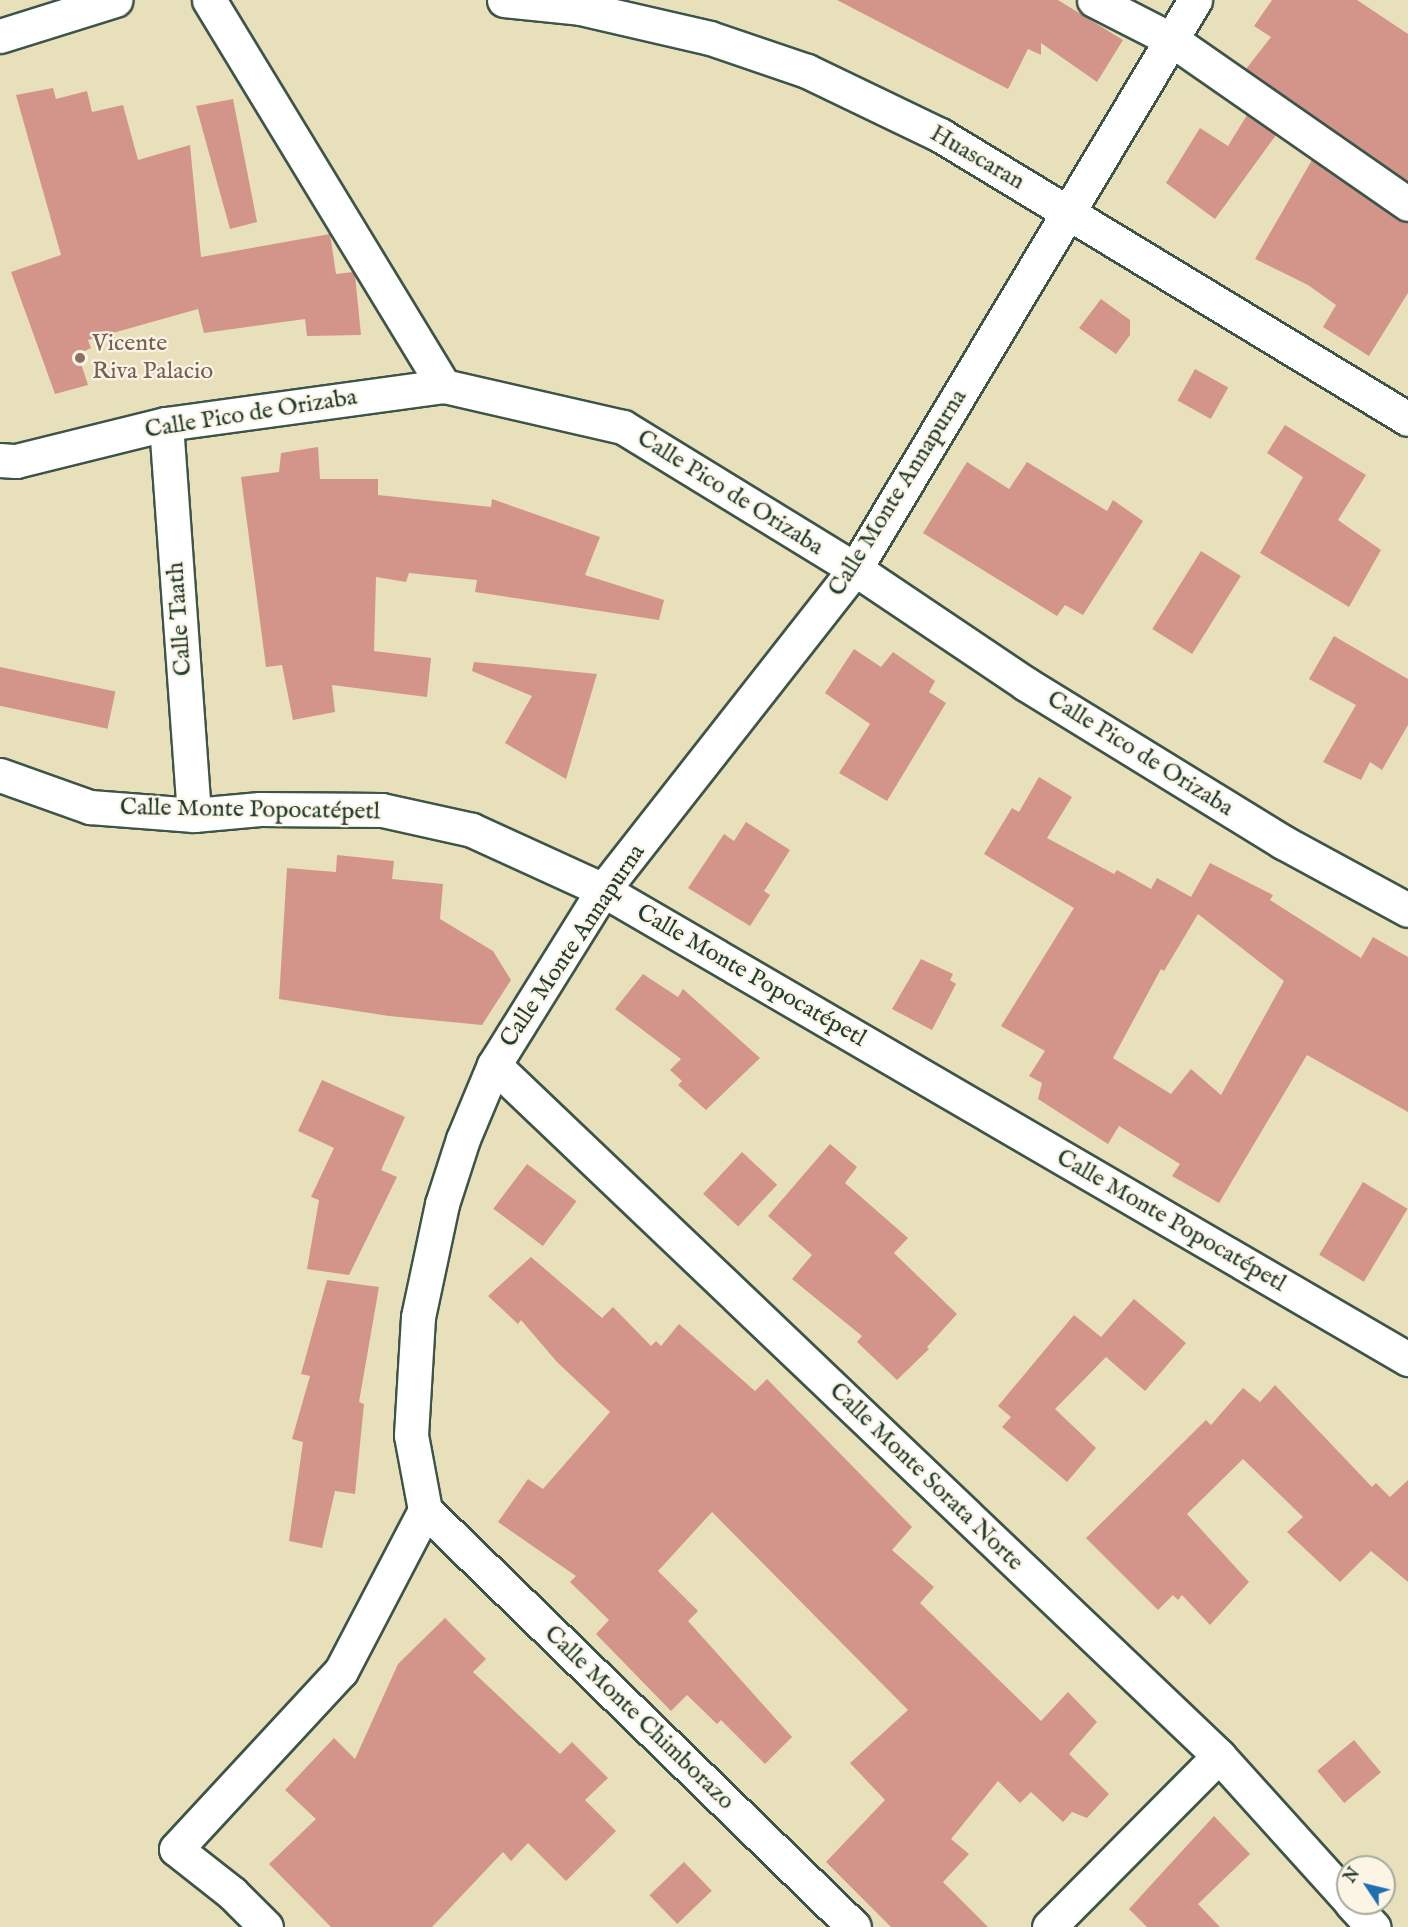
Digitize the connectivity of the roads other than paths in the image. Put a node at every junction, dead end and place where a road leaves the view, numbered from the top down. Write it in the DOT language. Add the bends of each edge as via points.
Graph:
graph roads {
  1 [pos="115,0"];
  2 [pos="209,0"];
  3 [pos="504,0"];
  4 [pos="1094,0"];
  5 [pos="1195,0"];
  6 [pos="0,36"];
  7 [pos="1172,40"];
  8 [pos="1408,204"];
  9 [pos="1071,213"];
  10 [pos="444,386"];
  11 [pos="1408,419"];
  12 [pos="166,424"];
  13 [pos="0,460"];
  14 [pos="855,569"];
  15 [pos="0,775"];
  16 [pos="194,815"];
  17 [pos="603,890"];
  18 [pos="1408,910"];
  19 [pos="494,1065"];
  20 [pos="1404,1359"];
  21 [pos="425,1509"];
  22 [pos="1219,1756"];
  23 [pos="1336,1886"];
  24 [pos="1362,1915"];
  25 [pos="266,1927"];
  26 [pos="854,1927"];
  27 [pos="1049,1927"];
  28 [pos="1373,1927"];
  1 -- 6 [label="street"];
  2 -- 10 [label="street"];
  3 -- 9 [label="street, Huascaran" via="580,8 699,35 807,71 940,135"];
  4 -- 7 [label="street"];
  5 -- 7 [label="street, Calle Monte Annapurna"];
  7 -- 8 [label="street"];
  7 -- 9 [label="street, Calle Monte Annapurna"];
  9 -- 11 [label="street, Huascaran"];
  9 -- 14 [label="street, Calle Monte Annapurna"];
  10 -- 12 [label="street, Calle Pico de Orizaba"];
  10 -- 14 [label="street, Calle Pico de Orizaba" via="623,427"];
  12 -- 13 [label="street, Calle Pico de Orizaba" via="16,461"];
  12 -- 16 [label="street, Calle Taath"];
  14 -- 17 [label="street, Calle Monte Annapurna"];
  14 -- 18 [label="street, Calle Pico de Orizaba" via="1026,684 1283,842"];
  15 -- 16 [label="street, Calle Monte Popocatépetl" via="90,807"];
  16 -- 17 [label="street, Calle Monte Popocatépetl" via="260,809 382,810 472,831"];
  17 -- 19 [label="street, Calle Monte Annapurna"];
  17 -- 20 [label="street, Calle Monte Popocatépetl"];
  19 -- 21 [label="street, Calle Monte Annapurna" via="463,1139 442,1204 418,1317 411,1434"];
  19 -- 22 [label="street, Calle Monte Sorata Norte"];
  21 -- 25 [label="street" via="341,1671 176,1849 232,1893"];
  21 -- 26 [label="street, Calle Monte Chimborazo"];
  22 -- 23 [label="street, Calle Monte Sorata Norte"];
  22 -- 27 [label="street"];
  24 -- 28 [label="street"];
}
